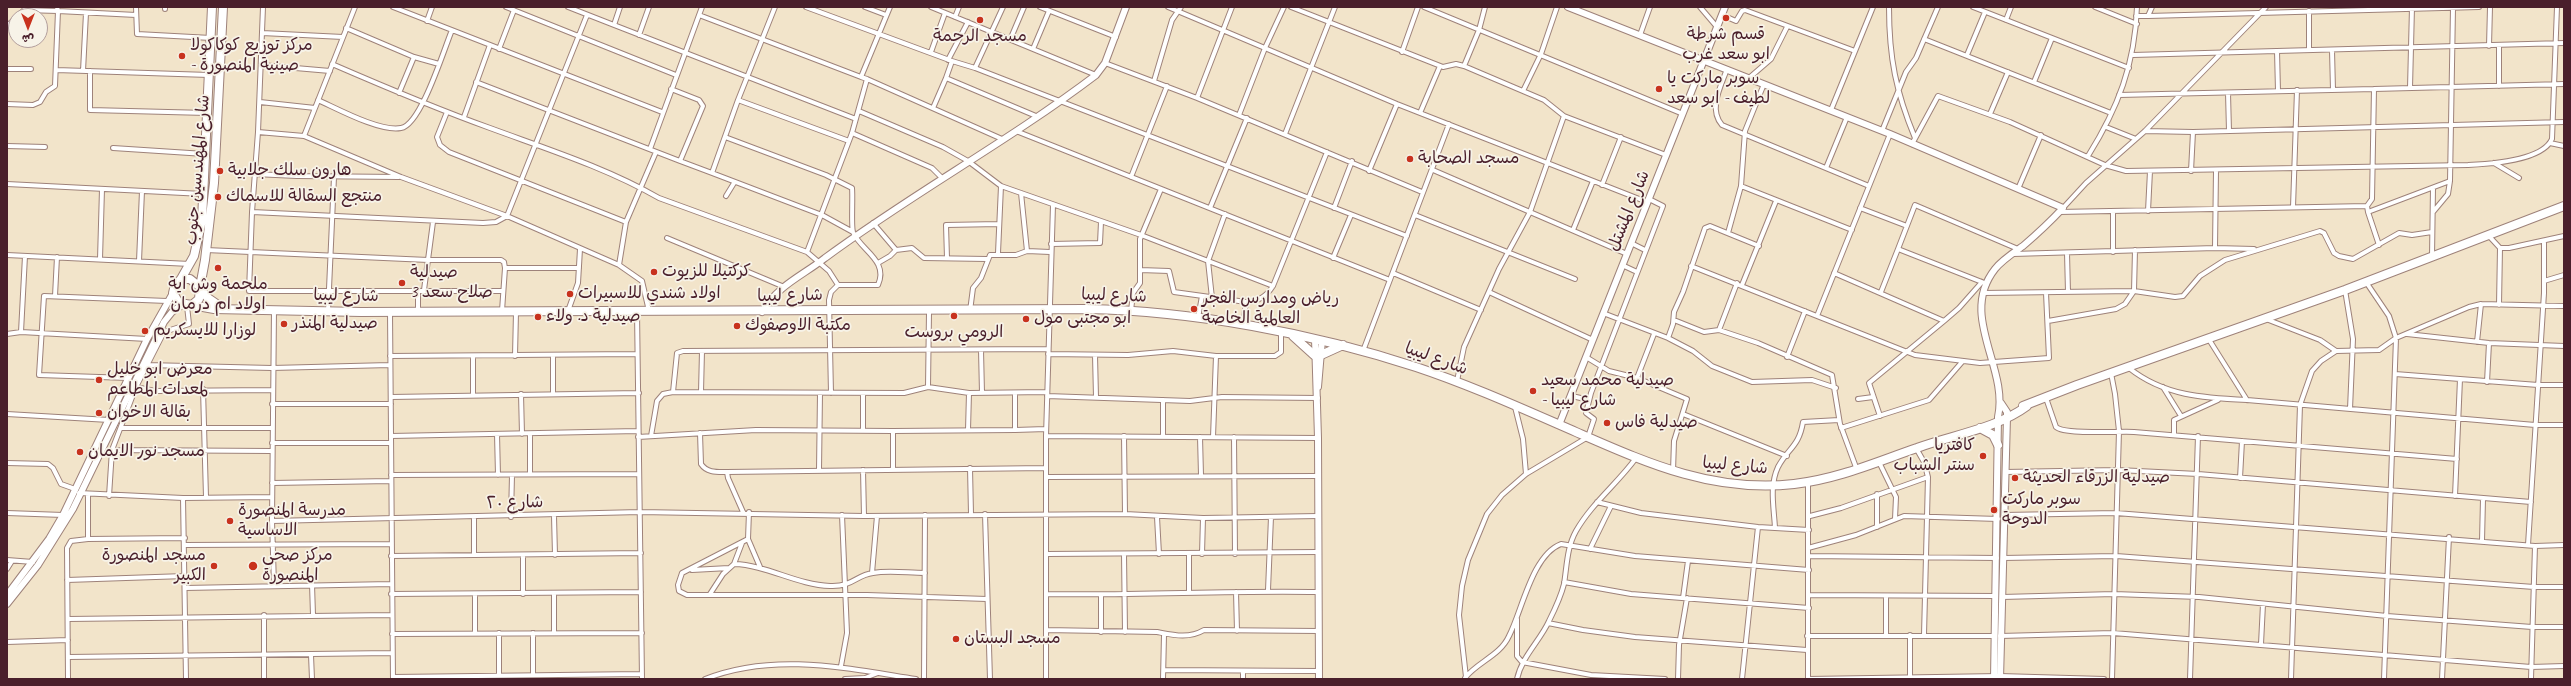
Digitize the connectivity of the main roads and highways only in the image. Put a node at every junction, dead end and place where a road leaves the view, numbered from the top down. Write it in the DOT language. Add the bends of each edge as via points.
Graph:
graph roads {
  1 [pos="212,7"];
  2 [pos="223,7"];
  3 [pos="2564,206"];
  4 [pos="181,280"];
  5 [pos="200,288"];
  6 [pos="187,306"];
  7 [pos="225,310"];
  8 [pos="1292,335"];
  9 [pos="1343,345"];
  10 [pos="1998,419"];
  11 [pos="1980,428"];
  12 [pos="1966,431"];
  13 [pos="1998,445"];
  1 -- 4 [label="highway, شارع المهندسين جنوب" via="202,220 191,264"];
  2 -- 5 [label="highway, شارع المهندسين جنوب" via="214,183"];
  3 -- 10 [label="highway, شارع ليبيا" via="2345,290 2111,373"];
  4 -- 5 [label="highway" via="190,279"];
  4 -- 6 [label="highway" via="175,285 173,293 176,300"];
  5 -- 6 [label="highway" via="199,299"];
  5 -- 7 [label="highway" via="208,298"];
  6 -- 7 [label="highway, شارع ليبيا"];
  7 -- 8 [label="highway, شارع ليبيا" via="1132,311 1198,318"];
  8 -- 9 [label="highway, شارع ليبيا"];
  8 -- 9 [label="highway" via="1317,355"];
  9 -- 12 [label="highway, شارع ليبيا" via="1457,382 1673,472 1719,482 1772,485 1808,482 1857,470"];
  10 -- 11 [label="highway, شارع ليبيا"];
  10 -- 12 [label="highway, شارع ليبيا"];
  11 -- 12 [label="highway, شارع ليبيا"];
  11 -- 13 [label="highway" via="1993,435"];
}
